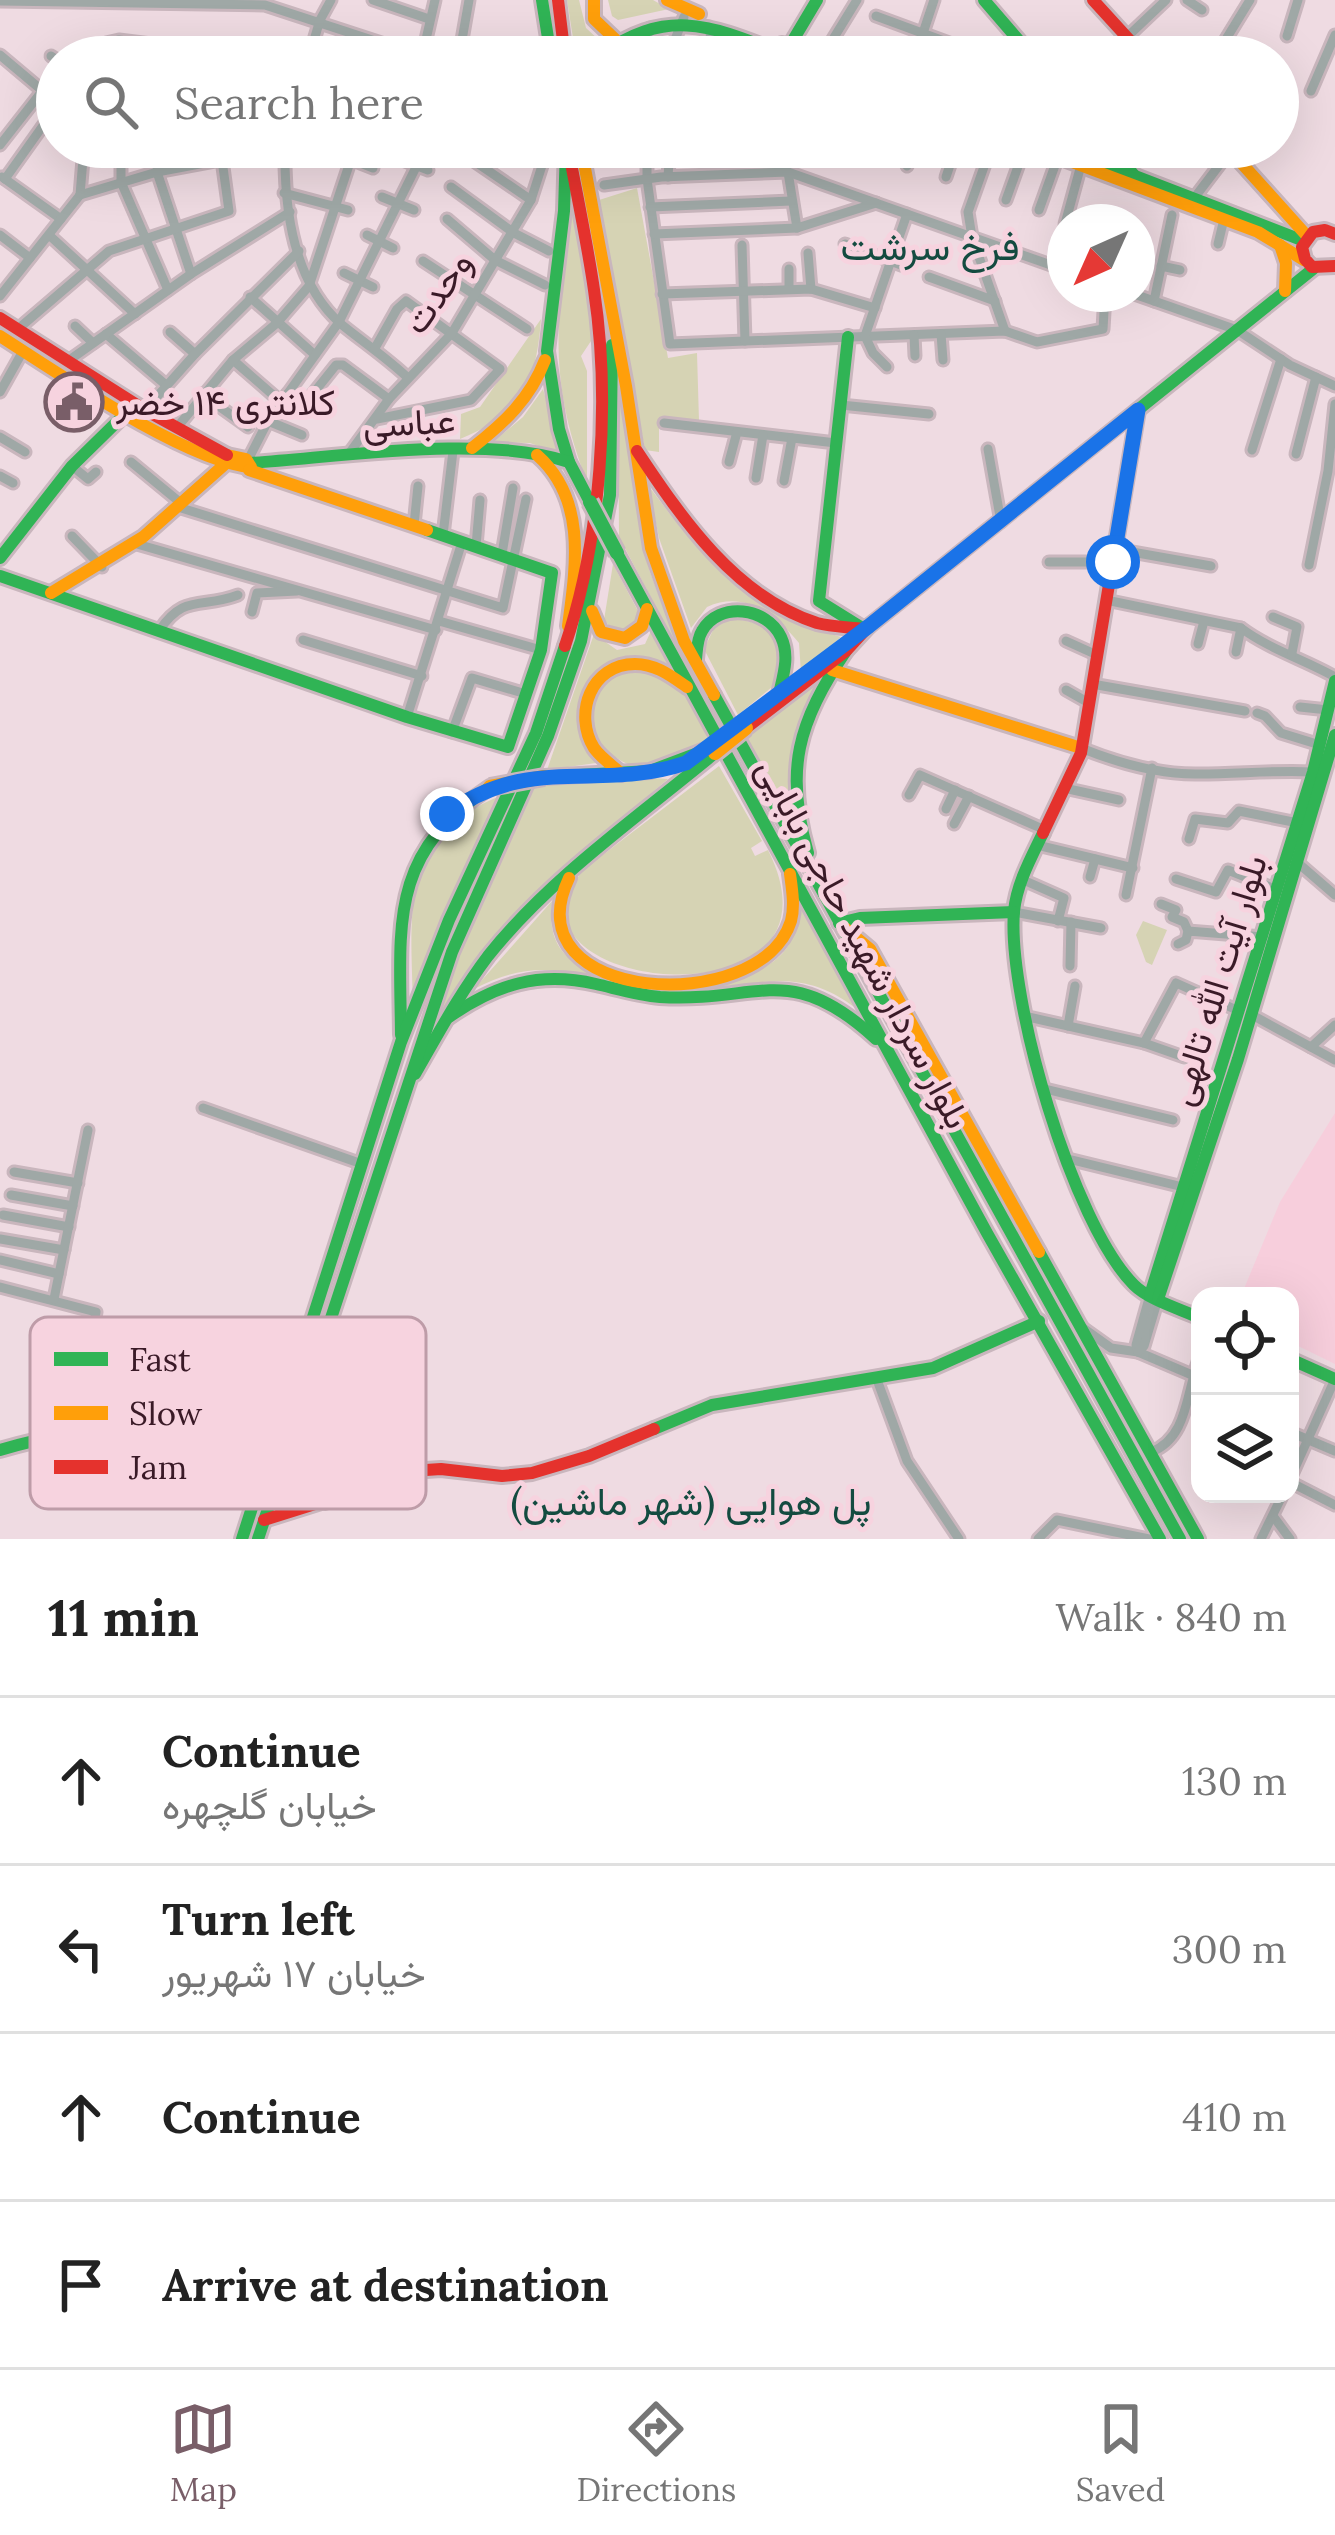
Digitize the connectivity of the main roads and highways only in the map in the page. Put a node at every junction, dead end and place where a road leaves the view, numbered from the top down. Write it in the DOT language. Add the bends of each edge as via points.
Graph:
graph roads {
  1 [pos="542,0"];
  2 [pos="558,0"];
  3 [pos="594,0"];
  4 [pos="667,0"];
  5 [pos="817,0"];
  6 [pos="984,0"];
  7 [pos="1093,0"];
  8 [pos="548,36"];
  9 [pos="562,36"];
  10 [pos="611,36"];
  11 [pos="620,36"];
  12 [pos="740,36"];
  13 [pos="752,36"];
  14 [pos="798,36"];
  15 [pos="1015,36"];
  16 [pos="1126,36"];
  17 [pos="566,168"];
  18 [pos="571,168"];
  19 [pos="585,168"];
  20 [pos="1086,168"];
  21 [pos="1111,168"];
  22 [pos="1128,168"];
  23 [pos="1246,168"];
  24 [pos="1134,175"];
  25 [pos="1268,192"];
  26 [pos="1247,216"];
  27 [pos="1335,234"];
  28 [pos="1306,238"];
  29 [pos="1280,245"];
  30 [pos="1308,264"];
  31 [pos="1335,266"];
  32 [pos="607,289"];
  33 [pos="1285,291"];
  34 [pos="0,318"];
  35 [pos="0,336"];
  36 [pos="848,337"];
  37 [pos="548,353"];
  38 [pos="1138,410"];
  39 [pos="126,413"];
  40 [pos="634,446"];
  41 [pos="471,449"];
  42 [pos="531,451"];
  43 [pos="224,461"];
  44 [pos="569,462"];
  45 [pos="249,464"];
  46 [pos="0,558"];
  47 [pos="0,576"];
  48 [pos="51,593"];
  49 [pos="592,606"];
  50 [pos="647,609"];
  51 [pos="867,628"];
  52 [pos="846,651"];
  53 [pos="565,653"];
  54 [pos="697,664"];
  55 [pos="832,670"];
  56 [pos="1335,679"];
  57 [pos="694,694"];
  58 [pos="779,694"];
  59 [pos="744,725"];
  60 [pos="1335,735"];
  61 [pos="1081,748"];
  62 [pos="714,750"];
  63 [pos="1328,752"];
  64 [pos="622,774"];
  65 [pos="1292,861"];
  66 [pos="790,868"];
  67 [pos="571,874"];
  68 [pos="819,886"];
  69 [pos="1014,912"];
  70 [pos="839,923"];
  71 [pos="1245,1013"];
  72 [pos="448,1017"];
  73 [pos="401,1042"];
  74 [pos="894,1058"];
  75 [pos="400,1099"];
  76 [pos="956,1117"];
  77 [pos="960,1138"];
  78 [pos="940,1147"];
  79 [pos="370,1166"];
  80 [pos="1154,1274"];
  81 [pos="1127,1278"];
  82 [pos="1154,1297"];
  83 [pos="1191,1314"];
  84 [pos="316,1317"];
  85 [pos="321,1317"];
  86 [pos="1039,1321"];
  87 [pos="1299,1363"];
  88 [pos="1335,1379"];
  89 [pos="30,1440"];
  90 [pos="0,1450"];
  91 [pos="1143,1455"];
  92 [pos="426,1470"];
  93 [pos="251,1509"];
  94 [pos="266,1509"];
  95 [pos="301,1509"];
  96 [pos="264,1520"];
  97 [pos="242,1539"];
  98 [pos="258,1539"];
  99 [pos="1165,1539"];
  100 [pos="1180,1539"];
  101 [pos="1198,1539"];
  1 -- 8 [label="main road"];
  2 -- 9 [label="main road"];
  3 -- 10 [label="main road" via="594,20"];
  4 -- 13 [label="main road"];
  5 -- 14 [label="main road"];
  6 -- 15 [label="main road"];
  7 -- 16 [label="main road"];
  11 -- 12 [label="main road" via="684,17"];
  17 -- 37 [label="main road, بلوار سردار شهید حاجی بابایی"];
  18 -- 53 [label="main road" via="602,377 593,524"];
  19 -- 32 [label="main road"];
  20 -- 29 [label="main road"];
  21 -- 24 [label="main road"];
  22 -- 24 [label="main road"];
  23 -- 25 [label="main road"];
  24 -- 26 [label="main road"];
  25 -- 26 [label="main road" via="1268,209"];
  25 -- 28 [label="main road"];
  26 -- 28 [label="main road"];
  27 -- 28 [label="main road" via="1319,230"];
  28 -- 30 [label="main road"];
  29 -- 30 [label="main road"];
  29 -- 33 [label="main road"];
  30 -- 31 [label="main road"];
  30 -- 33 [label="main road"];
  32 -- 40 [label="main road, بلوار سردار شهید حاجی بابایی"];
  32 -- 49 [label="main road" via="615,437"];
  33 -- 38 [label="main road"];
  34 -- 43 [label="main road"];
  35 -- 39 [label="main road"];
  36 -- 51 [label="main road" via="818,602"];
  37 -- 41 [label="main road" via="516,412"];
  37 -- 44 [label="main road, بلوار سردار شهید حاجی بابایی"];
  38 -- 51 [label="main road"];
  38 -- 61 [label="main road"];
  39 -- 43 [label="main road"];
  39 -- 46 [label="main road"];
  40 -- 51 [label="main road" via="698,538 741,577 823,625"];
  40 -- 54 [label="main road, بلوار سردار شهید حاجی بابایی" via="651,548"];
  41 -- 42 [label="main road, عباسی"];
  41 -- 45 [label="main road, عباسی"];
  42 -- 44 [label="main road, عباسی"];
  42 -- 53 [label="main road" via="554,471 577,537"];
  43 -- 45 [label="main road"];
  43 -- 48 [label="main road" via="137,544"];
  44 -- 50 [label="main road, بلوار سردار شهید حاجی بابایی, bridge"];
  45 -- 48 [label="main road" via="552,573 541,650 508,747"];
  47 -- 48 [label="main road"];
  49 -- 50 [label="main road" via="595,625 618,640 643,627"];
  49 -- 75 [label="main road" via="547,739 462,923"];
  50 -- 57 [label="main road, بلوار سردار شهید حاجی بابایی"];
  51 -- 52 [label="main road"];
  51 -- 58 [label="main road"];
  52 -- 55 [label="main road"];
  52 -- 59 [label="main road"];
  53 -- 73 [label="main road"];
  54 -- 58 [label="main road" via="696,641 707,623 724,612 751,611 788,646"];
  54 -- 68 [label="main road, بلوار سردار شهید حاجی بابایی"];
  55 -- 61 [label="main road"];
  55 -- 68 [label="main road" via="802,724 796,762 794,806"];
  56 -- 63 [label="main road, بلوار آیت الله تالهی"];
  57 -- 64 [label="main road" via="653,663 635,661 593,682 583,728 590,747"];
  57 -- 66 [label="main road, بلوار سردار شهید حاجی بابایی"];
  58 -- 59 [label="main road"];
  59 -- 62 [label="main road, bridge"];
  60 -- 63 [label="main road, بلوار آیت الله تالهی"];
  61 -- 69 [label="main road" via="1021,879"];
  62 -- 64 [label="main road" via="661,772"];
  62 -- 67 [label="main road"];
  63 -- 65 [label="main road, بلوار آیت الله تالهی"];
  63 -- 65 [label="main road, بلوار آیت الله تالهی" via="1313,772"];
  64 -- 73 [label="main road, bridge" via="490,787 447,814 412,869"];
  65 -- 71 [label="main road, بلوار آیت الله تالهی"];
  65 -- 71 [label="main road, بلوار آیت الله تالهی"];
  66 -- 67 [label="main road" via="794,907 777,948 733,975 670,986 633,982 574,953 556,918"];
  66 -- 74 [label="main road, بلوار سردار شهید حاجی بابایی"];
  67 -- 72 [label="main road" via="498,944"];
  68 -- 70 [label="main road, بلوار سردار شهید حاجی بابایی"];
  69 -- 70 [label="main road"];
  69 -- 81 [label="main road" via="1024,1016 1064,1158"];
  70 -- 76 [label="main road, بلوار سردار شهید حاجی بابایی"];
  71 -- 80 [label="main road, بلوار آیت الله تالهی"];
  71 -- 82 [label="main road, بلوار آیت الله تالهی"];
  72 -- 74 [label="main road" via="494,987 532,977 664,998 774,987 832,1000"];
  72 -- 75 [label="main road"];
  73 -- 79 [label="main road"];
  74 -- 78 [label="main road, بلوار سردار شهید حاجی بابایی"];
  75 -- 79 [label="main road"];
  76 -- 77 [label="main road, بلوار سردار شهید حاجی بابایی"];
  76 -- 91 [label="main road" via="1080,1325"];
  77 -- 78 [label="main road"];
  77 -- 91 [label="main road, بلوار سردار شهید حاجی بابایی"];
  78 -- 86 [label="main road, بلوار سردار شهید حاجی بابایی"];
  79 -- 84 [label="main road"];
  79 -- 85 [label="main road"];
  80 -- 81 [label="main road"];
  80 -- 82 [label="main road, بلوار آیت الله تالهی"];
  81 -- 82 [label="main road"];
  82 -- 83 [label="main road"];
  86 -- 92 [label="main road" via="947,1364 712,1405 532,1473"];
  86 -- 99 [label="main road, بلوار سردار شهید حاجی بابایی"];
  87 -- 88 [label="main road"];
  89 -- 90 [label="main road"];
  91 -- 100 [label="main road, بلوار سردار شهید حاجی بابایی"];
  91 -- 101 [label="main road"];
  93 -- 97 [label="main road"];
  94 -- 96 [label="main road"];
  95 -- 96 [label="main road"];
  96 -- 98 [label="main road"];
}
